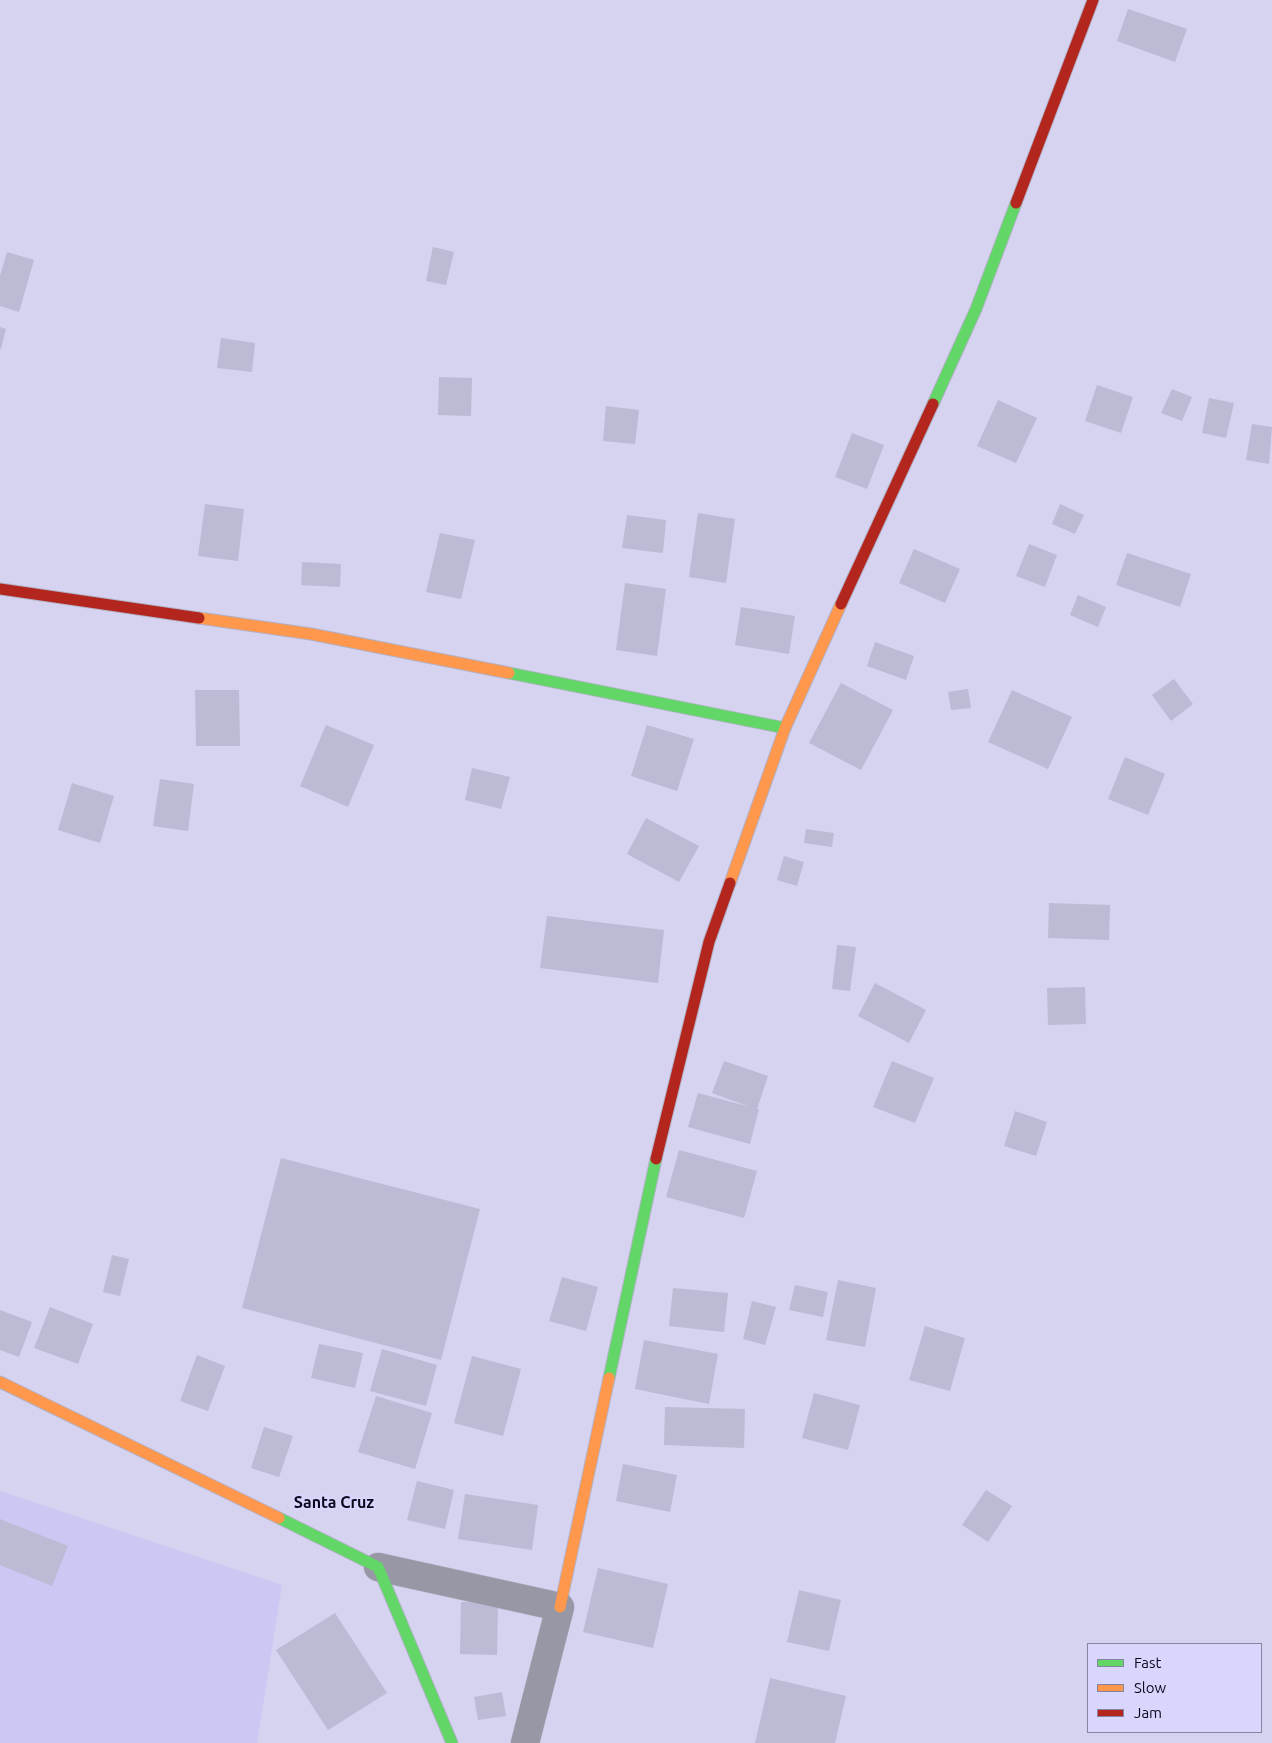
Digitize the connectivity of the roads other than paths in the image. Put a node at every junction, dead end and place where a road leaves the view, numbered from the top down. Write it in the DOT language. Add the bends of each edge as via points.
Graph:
graph roads {
  1 [pos="1093,0"];
  2 [pos="0,589"];
  3 [pos="784,728"];
  4 [pos="0,1382"];
  5 [pos="378,1567"];
  6 [pos="560,1607"];
  7 [pos="452,1743"];
  8 [pos="525,1743"];
  1 -- 3 [label="street" via="976,309"];
  2 -- 3 [label="street" via="311,634"];
  3 -- 6 [label="street" via="709,942 655,1165"];
  4 -- 5 [label="street"];
  5 -- 6 [label="street"];
  5 -- 7 [label="street"];
  6 -- 8 [label="street"];
}
